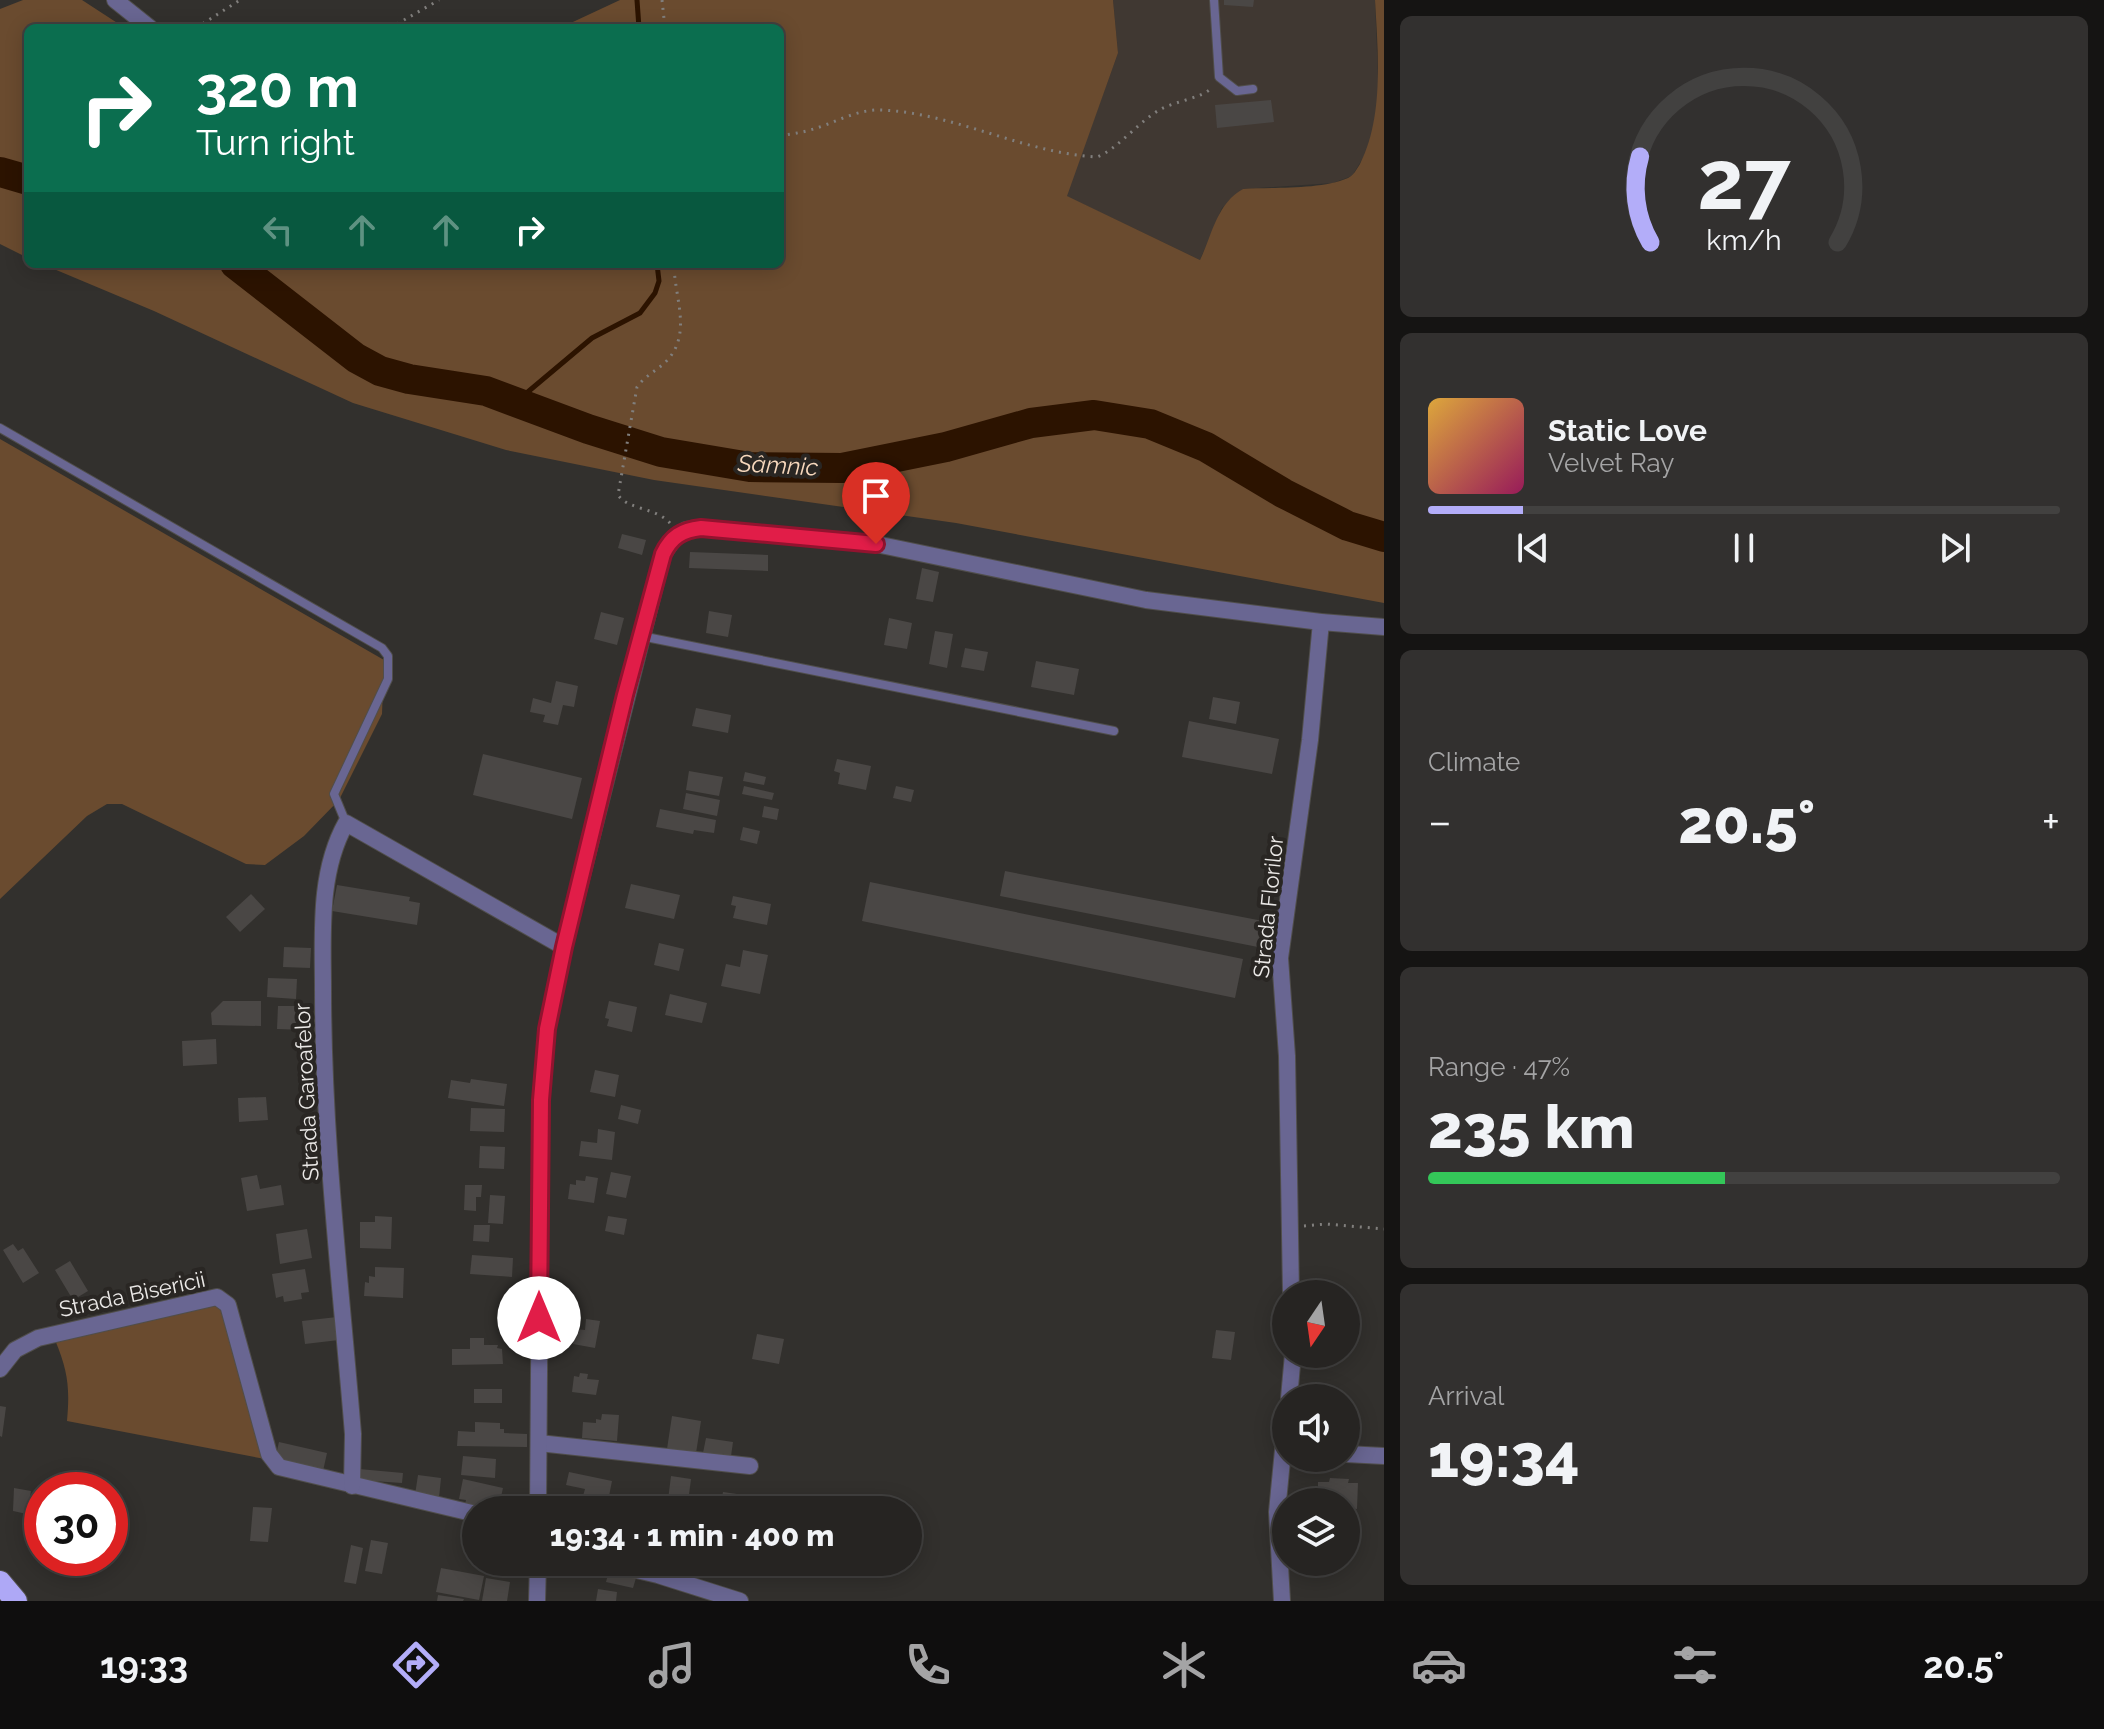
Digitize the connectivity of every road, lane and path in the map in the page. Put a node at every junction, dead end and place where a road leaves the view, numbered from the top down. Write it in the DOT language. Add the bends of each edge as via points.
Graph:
graph roads {
  1 [pos="115,0"];
  2 [pos="240,0"];
  3 [pos="439,0"];
  4 [pos="662,0"];
  5 [pos="1214,0"];
  6 [pos="145,24"];
  7 [pos="202,24"];
  8 [pos="397,24"];
  9 [pos="665,24"];
  10 [pos="1219,77"];
  11 [pos="1253,89"];
  12 [pos="784,135"];
  13 [pos="674,268"];
  14 [pos="0,428"];
  15 [pos="676,536"];
  16 [pos="1321,622"];
  17 [pos="1384,627"];
  18 [pos="641,636"];
  19 [pos="1114,731"];
  20 [pos="346,823"];
  21 [pos="564,947"];
  22 [pos="1292,1227"];
  23 [pos="1384,1229"];
  24 [pos="1290,1280"];
  25 [pos="0,1369"];
  26 [pos="539,1443"];
  27 [pos="1360,1455"];
  28 [pos="1384,1456"];
  29 [pos="750,1466"];
  30 [pos="1282,1472"];
  31 [pos="352,1486"];
  32 [pos="538,1496"];
  33 [pos="462,1511"];
  34 [pos="538,1576"];
  35 [pos="661,1576"];
  36 [pos="0,1582"];
  37 [pos="16,1601"];
  38 [pos="537,1601"];
  39 [pos="740,1601"];
  40 [pos="1282,1601"];
  1 -- 6 [label="street"];
  2 -- 7 [label="path"];
  3 -- 8 [label="path"];
  4 -- 9 [label="path"];
  5 -- 10 [label="lane"];
  10 -- 11 [label="lane" via="1237,91"];
  10 -- 12 [label="path" via="1207,92 1159,110 1097,157 877,110"];
  13 -- 15 [label="path" via="679,344 637,387 618,495 661,514"];
  14 -- 20 [label="lane" via="382,648 388,656 388,679 334,794"];
  15 -- 16 [label="street" via="701,528 876,544 1146,600"];
  15 -- 18 [label="street" via="663,554"];
  16 -- 17 [label="street"];
  16 -- 22 [label="street, Strada Florilor" via="1280,958"];
  18 -- 19 [label="lane"];
  18 -- 21 [label="street"];
  20 -- 21 [label="street"];
  20 -- 31 [label="street, Strada Garoafelor" via="329,865 324,904 323,1042 353,1434"];
  21 -- 26 [label="street" via="547,1029 541,1100"];
  22 -- 23 [label="path"];
  22 -- 24 [label="street, Strada Florilor"];
  25 -- 31 [label="street, Strada Bisericii" via="15,1350 38,1338 217,1297 228,1305 273,1462 284,1470"];
  26 -- 29 [label="street"];
  26 -- 32 [label="street"];
  27 -- 28 [label="street"];
  30 -- 40 [label="street" via="1277,1512"];
  31 -- 33 [label="street"];
  34 -- 38 [label="street"];
  35 -- 39 [label="street"];
  36 -- 37 [label="highway"];
}
